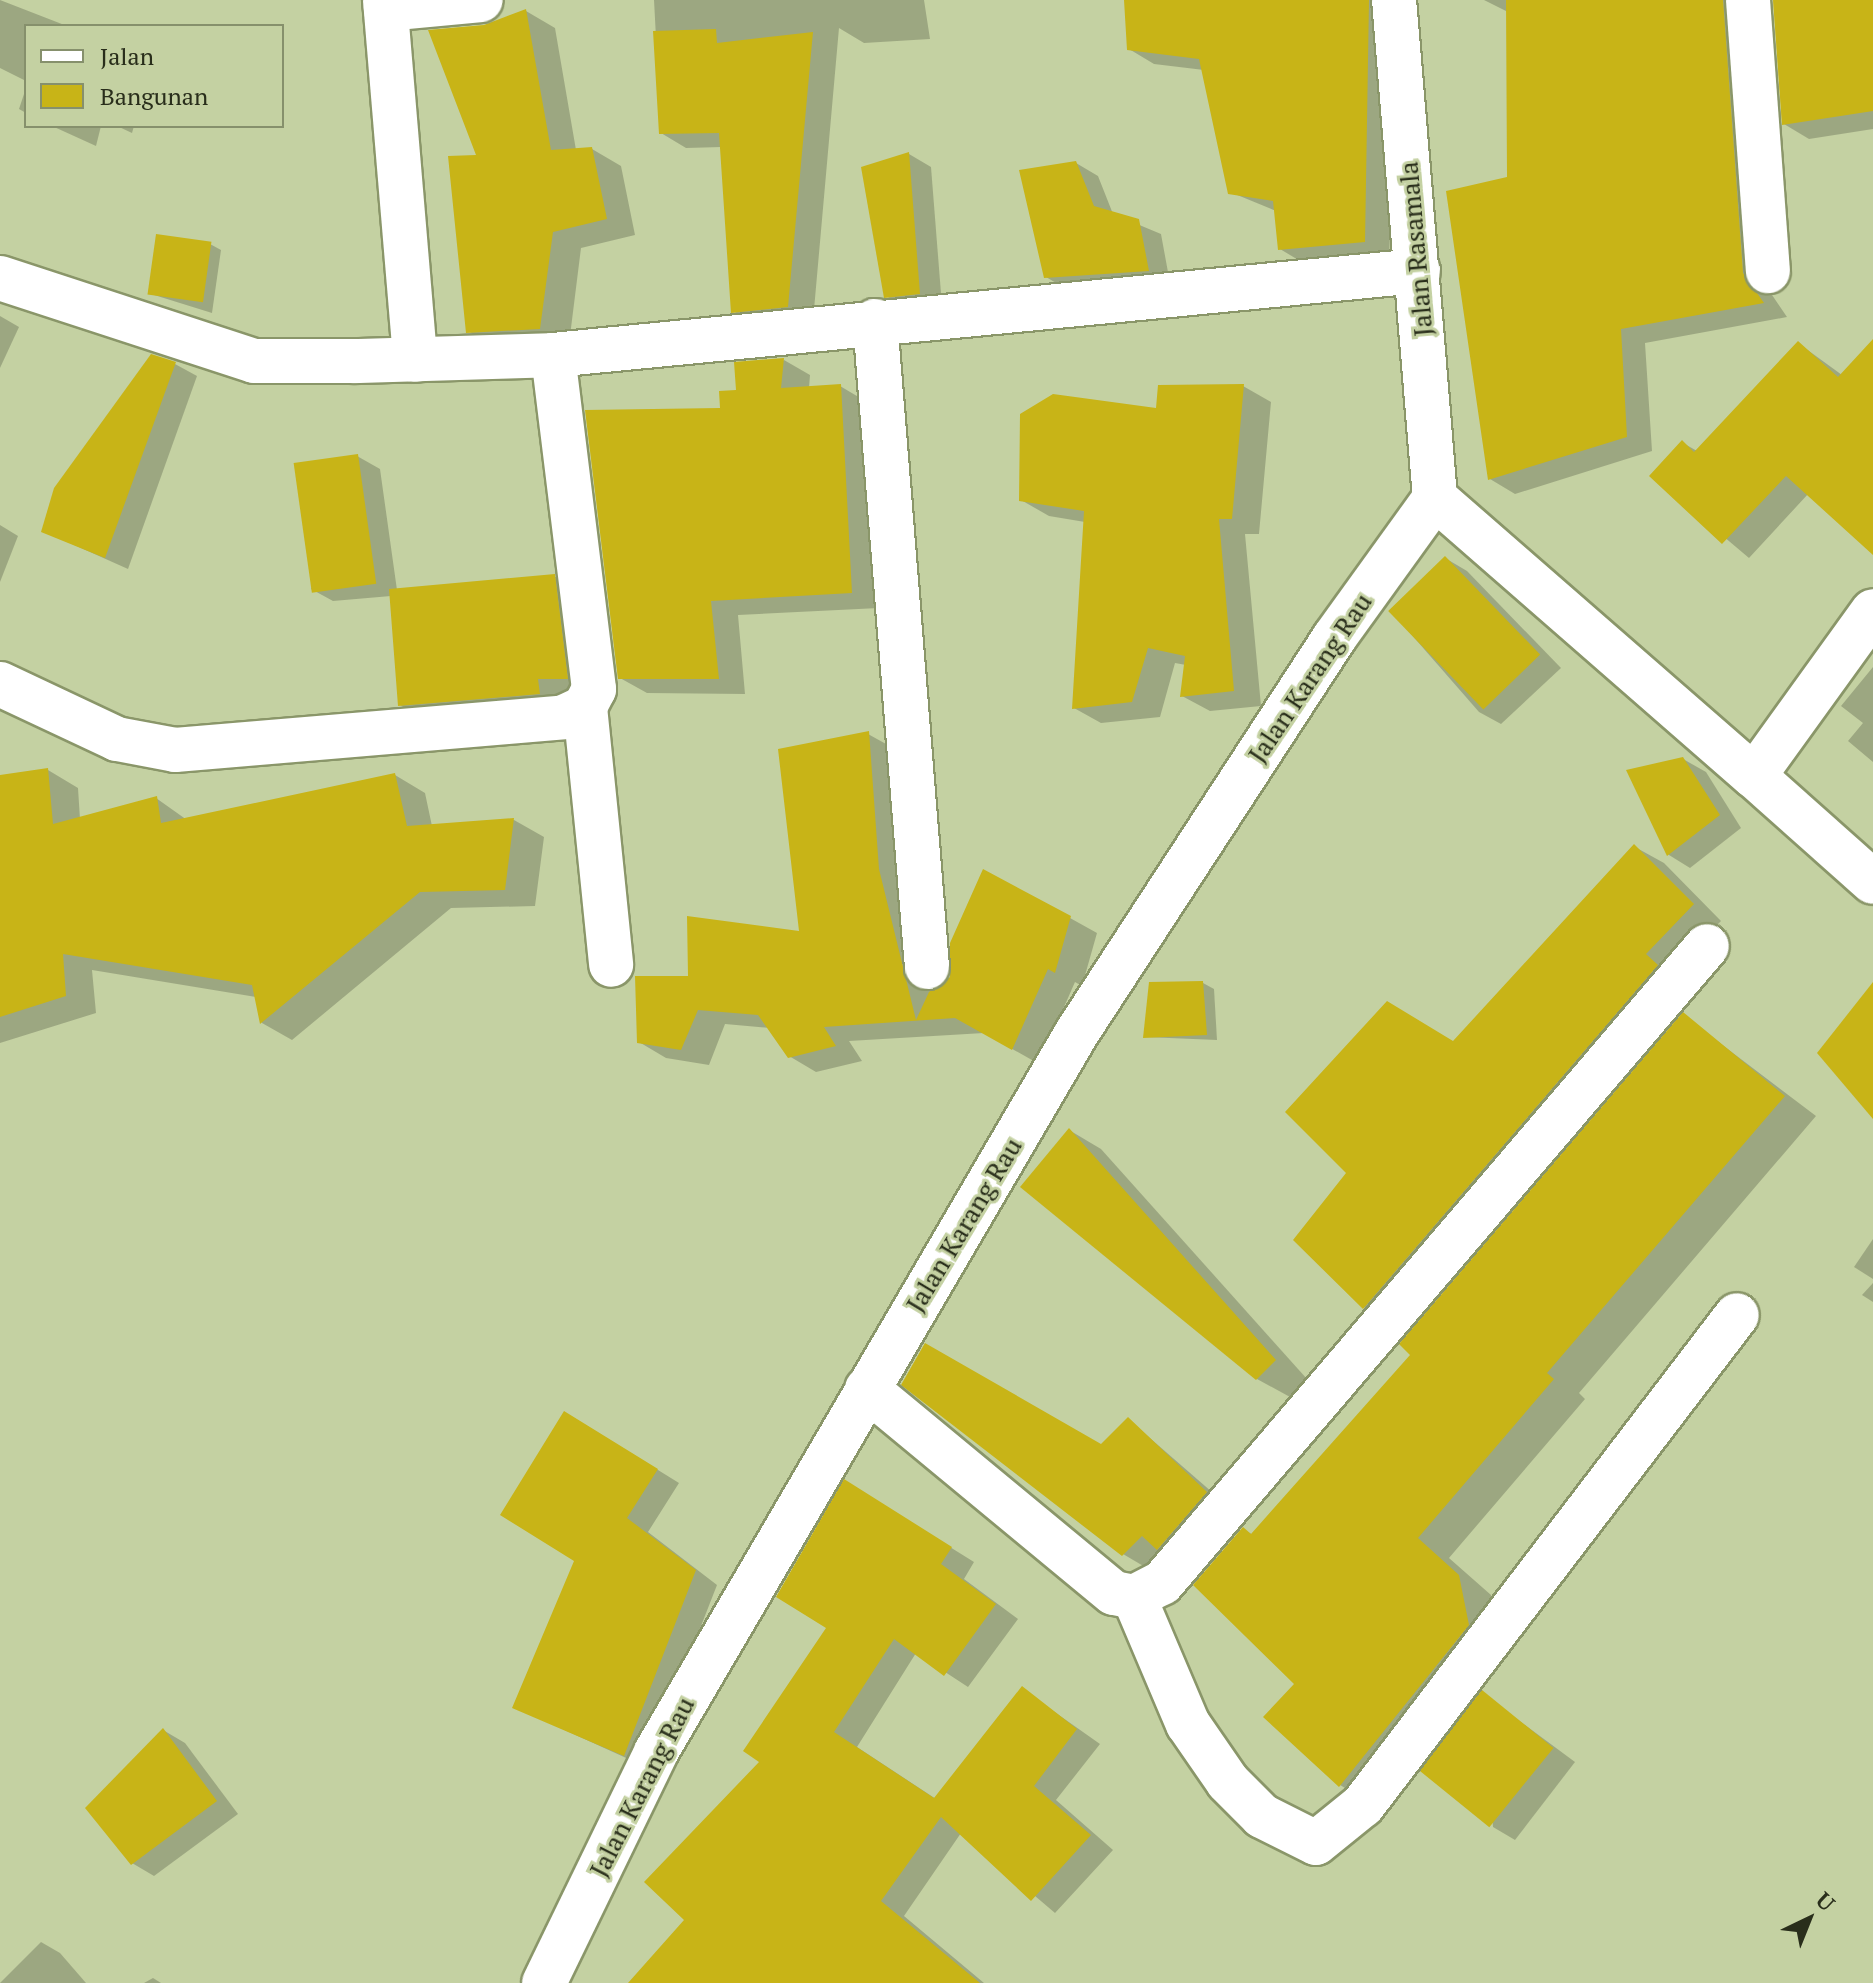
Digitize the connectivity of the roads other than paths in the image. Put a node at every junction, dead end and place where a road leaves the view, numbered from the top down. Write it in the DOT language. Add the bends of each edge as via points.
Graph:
graph roads {
  1 [pos="481,0"];
  2 [pos="1394,0"];
  3 [pos="1748,0"];
  4 [pos="386,5"];
  5 [pos="1418,271"];
  6 [pos="1768,271"];
  7 [pos="0,278"];
  8 [pos="875,321"];
  9 [pos="553,355"];
  10 [pos="415,360"];
  11 [pos="1435,498"];
  12 [pos="1873,611"];
  13 [pos="0,684"];
  14 [pos="585,707"];
  15 [pos="1754,776"];
  16 [pos="1873,882"];
  17 [pos="1707,946"];
  18 [pos="611,965"];
  19 [pos="927,967"];
  20 [pos="1737,1315"];
  21 [pos="867,1389"];
  22 [pos="1134,1597"];
  23 [pos="544,1983"];
  1 -- 4 [label="street"];
  2 -- 5 [label="street, Jalan Rasamala"];
  3 -- 6 [label="street"];
  4 -- 10 [label="street"];
  5 -- 8 [label="street"];
  5 -- 11 [label="street, Jalan Rasamala"];
  7 -- 10 [label="street" via="254,361"];
  8 -- 9 [label="street"];
  8 -- 19 [label="street"];
  9 -- 10 [label="street"];
  9 -- 14 [label="street" via="594,689"];
  11 -- 15 [label="street"];
  11 -- 21 [label="street, Jalan Karang Rau" via="1334,638 1076,1034"];
  12 -- 15 [label="street"];
  13 -- 14 [label="street" via="117,739 175,750 564,717"];
  14 -- 18 [label="street"];
  15 -- 16 [label="street"];
  17 -- 22 [label="street" via="1193,1548 1162,1583"];
  20 -- 22 [label="street" via="1363,1805 1316,1843 1262,1816 1228,1782 1188,1724"];
  21 -- 22 [label="street" via="1114,1593"];
  21 -- 23 [label="street, Jalan Karang Rau" via="656,1752"];
}
